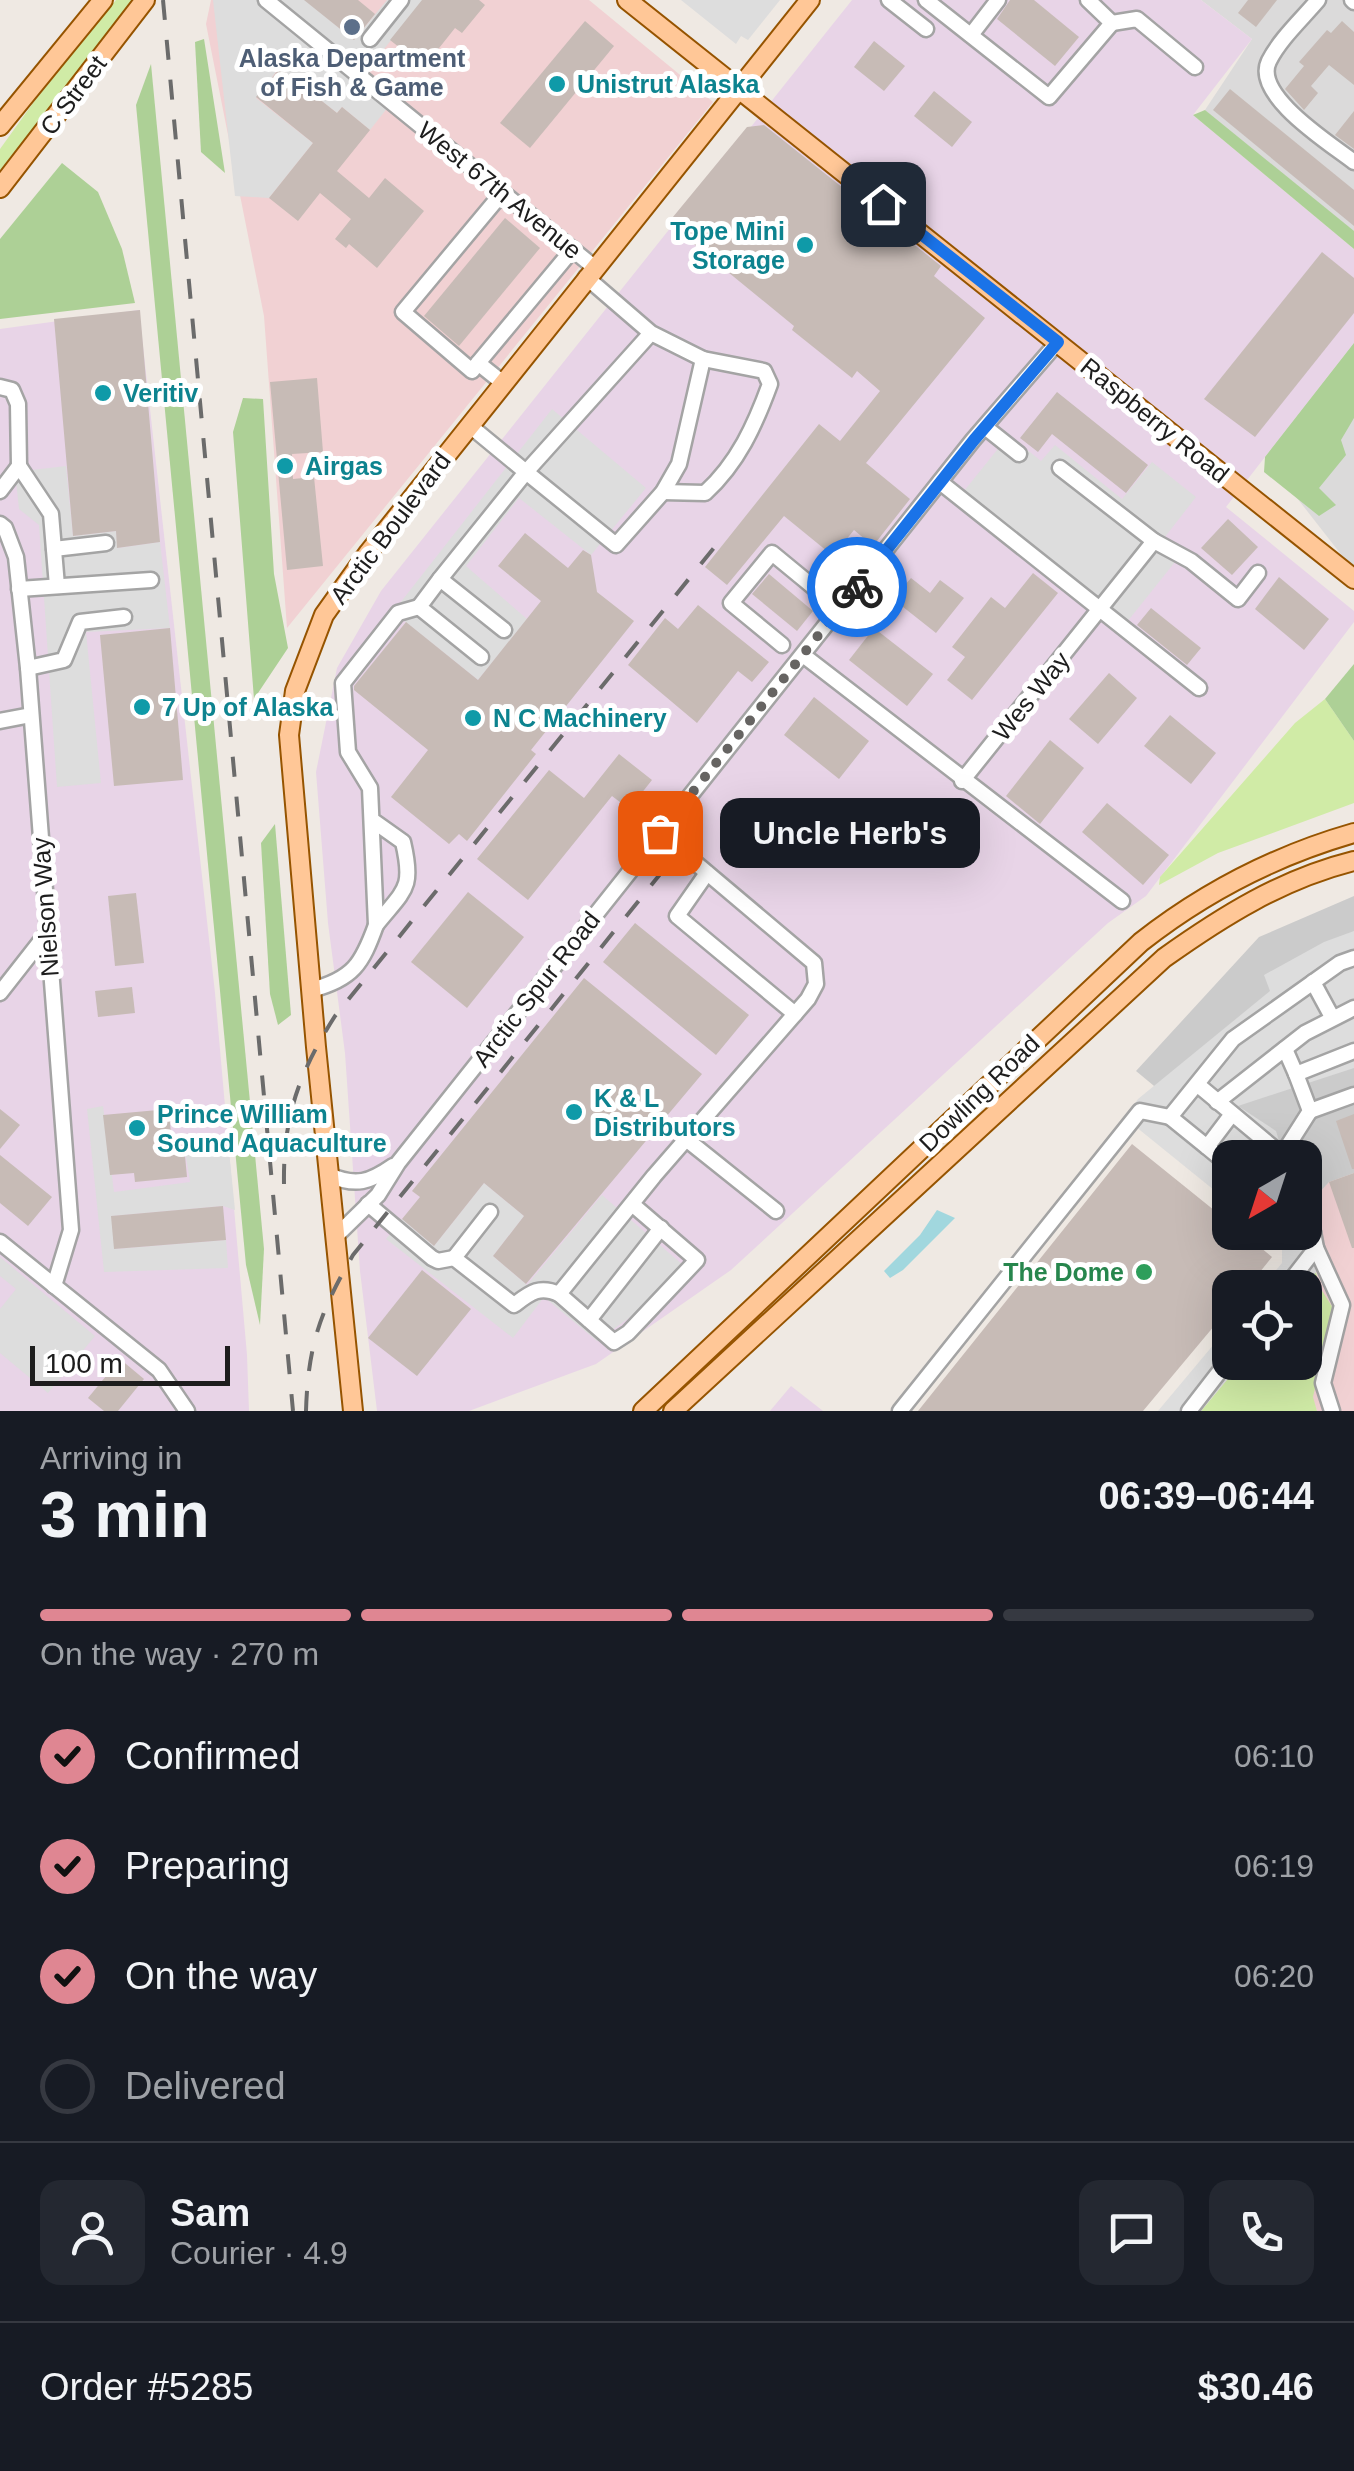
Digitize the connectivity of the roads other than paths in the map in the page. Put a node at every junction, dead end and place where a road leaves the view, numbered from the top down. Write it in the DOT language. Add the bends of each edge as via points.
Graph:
graph roads {
  1 [pos="103,0"];
  2 [pos="145,0"];
  3 [pos="266,0"];
  4 [pos="400,0"];
  5 [pos="627,0"];
  6 [pos="810,0"];
  7 [pos="889,0"];
  8 [pos="926,0"];
  9 [pos="998,0"];
  10 [pos="1088,0"];
  11 [pos="1318,0"];
  12 [pos="1112,22"];
  13 [pos="926,29"];
  14 [pos="971,34"];
  15 [pos="370,38"];
  16 [pos="1195,67"];
  17 [pos="738,88"];
  18 [pos="0,126"];
  19 [pos="1354,162"];
  20 [pos="0,188"];
  21 [pos="503,192"];
  22 [pos="573,249"];
  23 [pos="590,272"];
  24 [pos="651,332"];
  25 [pos="1058,342"];
  26 [pos="703,359"];
  27 [pos="478,363"];
  28 [pos="503,382"];
  29 [pos="0,387"];
  30 [pos="469,425"];
  31 [pos="985,426"];
  32 [pos="1019,454"];
  33 [pos="19,466"];
  34 [pos="1060,468"];
  35 [pos="526,472"];
  36 [pos="940,482"];
  37 [pos="0,492"];
  38 [pos="663,492"];
  39 [pos="2,526"];
  40 [pos="1154,541"];
  41 [pos="106,543"];
  42 [pos="54,549"];
  43 [pos="1258,574"];
  44 [pos="440,579"];
  45 [pos="1354,579"];
  46 [pos="151,580"];
  47 [pos="57,586"];
  48 [pos="19,589"];
  49 [pos="419,607"];
  50 [pos="840,609"];
  51 [pos="1101,611"];
  52 [pos="124,617"];
  53 [pos="504,630"];
  54 [pos="782,645"];
  55 [pos="803,655"];
  56 [pos="481,658"];
  57 [pos="28,668"];
  58 [pos="1199,688"];
  59 [pos="31,715"];
  60 [pos="0,720"];
  61 [pos="962,781"];
  62 [pos="372,820"];
  63 [pos="660,833"];
  64 [pos="1354,833"];
  65 [pos="1354,862"];
  66 [pos="707,873"];
  67 [pos="1122,901"];
  68 [pos="376,925"];
  69 [pos="47,934"];
  70 [pos="1354,958"];
  71 [pos="1314,982"];
  72 [pos="311,990"];
  73 [pos="0,993"];
  74 [pos="1354,1008"];
  75 [pos="795,1014"];
  76 [pos="1332,1017"];
  77 [pos="1285,1049"];
  78 [pos="1354,1051"];
  79 [pos="1296,1074"];
  80 [pos="1198,1085"];
  81 [pos="1354,1095"];
  82 [pos="1217,1102"];
  83 [pos="1310,1111"];
  84 [pos="1232,1114"];
  85 [pos="1170,1117"];
  86 [pos="686,1139"];
  87 [pos="1263,1140"];
  88 [pos="1292,1140"];
  89 [pos="1206,1147"];
  90 [pos="1212,1152"];
  91 [pos="398,1163"];
  92 [pos="330,1175"];
  93 [pos="368,1204"];
  94 [pos="632,1204"];
  95 [pos="776,1211"];
  96 [pos="490,1212"];
  97 [pos="661,1228"];
  98 [pos="336,1236"];
  99 [pos="0,1242"];
  100 [pos="1318,1250"];
  101 [pos="454,1258"];
  102 [pos="54,1286"];
  103 [pos="559,1294"];
  104 [pos="589,1320"];
  105 [pos="1213,1380"];
  106 [pos="188,1411"];
  107 [pos="352,1411"];
  108 [pos="643,1411"];
  109 [pos="673,1411"];
  110 [pos="900,1411"];
  111 [pos="1188,1411"];
  112 [pos="1332,1411"];
  1 -- 18 [label="main road, C Street"];
  2 -- 20 [label="main road, C Street"];
  3 -- 21 [label="street, West 67th Avenue"];
  4 -- 15 [label="street"];
  5 -- 17 [label="main road, Raspberry Road"];
  6 -- 17 [label="main road, Arctic Boulevard"];
  7 -- 13 [label="street"];
  8 -- 14 [label="street"];
  9 -- 14 [label="street"];
  10 -- 12 [label="street"];
  11 -- 19 [label="street" via="1267,64 1267,80 1276,99"];
  12 -- 14 [label="street" via="1049,97"];
  12 -- 16 [label="street" via="1137,18"];
  17 -- 23 [label="main road, Arctic Boulevard"];
  17 -- 25 [label="main road, Raspberry Road"];
  21 -- 22 [label="street, West 67th Avenue"];
  21 -- 27 [label="street" via="403,312 472,371"];
  22 -- 23 [label="street, West 67th Avenue"];
  22 -- 27 [label="street"];
  23 -- 24 [label="street, West 67th Avenue"];
  23 -- 28 [label="main road, Arctic Boulevard"];
  24 -- 26 [label="street, West 67th Avenue"];
  24 -- 35 [label="street"];
  25 -- 31 [label="street, Arctic Spur Road"];
  25 -- 45 [label="main road, Raspberry Road"];
  26 -- 38 [label="street" via="678,464"];
  26 -- 38 [label="street, West 67th Avenue" via="764,371 770,384 753,430 722,477 705,493"];
  27 -- 28 [label="street"];
  28 -- 30 [label="main road, Arctic Boulevard"];
  29 -- 33 [label="street" via="12,390 18,404"];
  30 -- 35 [label="street"];
  30 -- 72 [label="main road, Arctic Boulevard" via="324,615 294,691 289,734"];
  31 -- 32 [label="street"];
  31 -- 36 [label="street, Arctic Spur Road"];
  33 -- 37 [label="street"];
  33 -- 42 [label="street" via="50,514"];
  34 -- 40 [label="street"];
  35 -- 38 [label="street" via="616,545"];
  35 -- 44 [label="street"];
  36 -- 50 [label="street, Arctic Spur Road"];
  36 -- 51 [label="street"];
  39 -- 48 [label="street, Nielson Way" via="16,557"];
  40 -- 43 [label="street" via="1238,598"];
  40 -- 51 [label="street, Wes Way"];
  41 -- 42 [label="street"];
  42 -- 47 [label="street"];
  44 -- 49 [label="street"];
  44 -- 53 [label="street"];
  46 -- 47 [label="street"];
  47 -- 48 [label="street"];
  48 -- 57 [label="street, Nielson Way"];
  49 -- 56 [label="street"];
  49 -- 62 [label="street" via="398,613 342,682 348,752 370,788"];
  50 -- 54 [label="street" via="772,552 732,603"];
  50 -- 55 [label="street, Arctic Spur Road"];
  51 -- 58 [label="street"];
  51 -- 61 [label="street, Wes Way"];
  52 -- 57 [label="street" via="80,622 64,660"];
  55 -- 61 [label="street"];
  55 -- 63 [label="street, Arctic Spur Road"];
  57 -- 59 [label="street, Nielson Way"];
  59 -- 60 [label="street"];
  59 -- 69 [label="street, Nielson Way"];
  61 -- 67 [label="street"];
  62 -- 68 [label="street"];
  62 -- 68 [label="street" via="404,842 410,872 407,888"];
  63 -- 66 [label="street"];
  63 -- 91 [label="street, Arctic Spur Road"];
  64 -- 108 [label="main road, Dowling Road" via="1220,886 1141,942"];
  65 -- 109 [label="main road, Dowling Road" via="1267,892 1164,958"];
  66 -- 75 [label="street" via="814,963 816,984"];
  66 -- 75 [label="street" via="677,916"];
  68 -- 72 [label="street" via="364,957 344,980"];
  69 -- 73 [label="street"];
  69 -- 102 [label="street, Nielson Way" via="70,1230"];
  70 -- 71 [label="street"];
  71 -- 76 [label="street"];
  71 -- 80 [label="street" via="1233,1039"];
  72 -- 92 [label="main road, Arctic Boulevard"];
  74 -- 76 [label="street"];
  75 -- 86 [label="street"];
  76 -- 77 [label="street"];
  77 -- 79 [label="street"];
  77 -- 82 [label="street"];
  78 -- 79 [label="street"];
  79 -- 83 [label="street"];
  80 -- 82 [label="street"];
  80 -- 85 [label="street"];
  81 -- 83 [label="street"];
  82 -- 84 [label="street"];
  83 -- 88 [label="street"];
  84 -- 87 [label="street"];
  84 -- 89 [label="street"];
  85 -- 89 [label="street"];
  85 -- 110 [label="street" via="1140,1111"];
  86 -- 94 [label="street"];
  86 -- 95 [label="street"];
  89 -- 90 [label="street"];
  91 -- 92 [label="street, Arctic Spur Road" via="361,1183"];
  91 -- 93 [label="street, Arctic Spur Road"];
  92 -- 98 [label="main road, Arctic Boulevard"];
  93 -- 98 [label="street, Arctic Spur Road"];
  93 -- 101 [label="street" via="438,1262"];
  94 -- 97 [label="street"];
  94 -- 103 [label="street"];
  96 -- 101 [label="street"];
  97 -- 104 [label="street"];
  97 -- 104 [label="street" via="695,1256 695,1265 614,1342"];
  98 -- 107 [label="main road, Arctic Boulevard"];
  99 -- 102 [label="street"];
  100 -- 112 [label="street" via="1342,1306 1323,1382"];
  101 -- 103 [label="street" via="514,1305 534,1290"];
  102 -- 106 [label="street" via="158,1370"];
  103 -- 104 [label="street"];
  105 -- 111 [label="street"];
}
